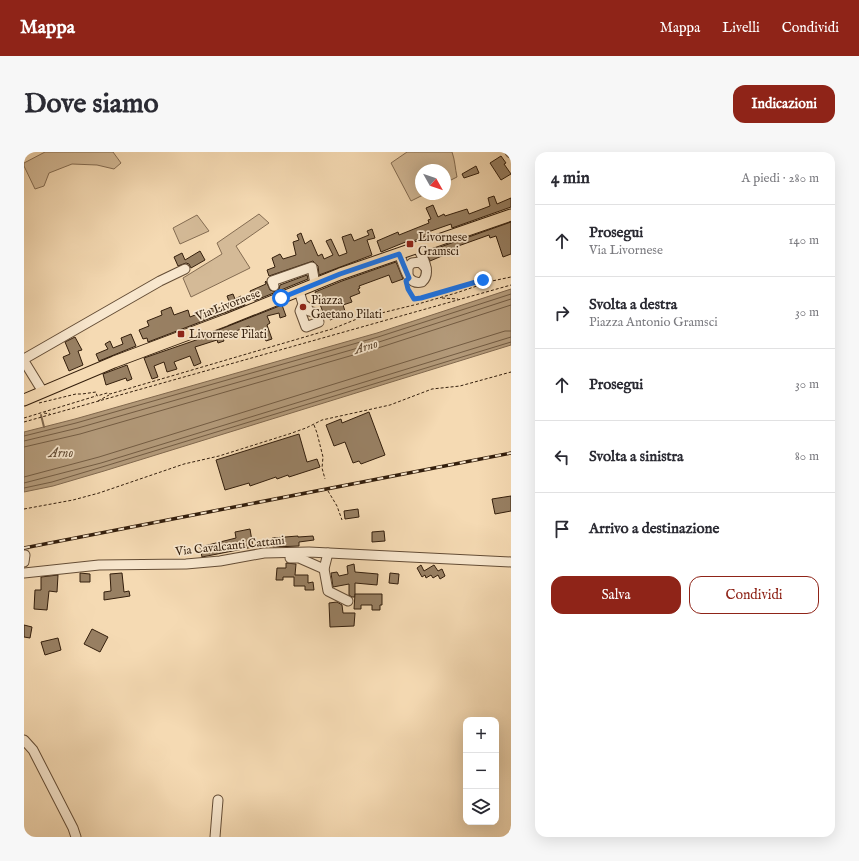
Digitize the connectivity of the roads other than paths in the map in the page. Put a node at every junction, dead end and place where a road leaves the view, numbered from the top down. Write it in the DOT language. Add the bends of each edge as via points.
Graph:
graph roads {
  1 [pos="511,215"];
  2 [pos="417,247"];
  3 [pos="399,254"];
  4 [pos="426,268"];
  5 [pos="185,270"];
  6 [pos="409,277"];
  7 [pos="295,282"];
  8 [pos="315,284"];
  9 [pos="274,286"];
  10 [pos="303,304"];
  11 [pos="24,360"];
  12 [pos="43,392"];
  13 [pos="24,400"];
  14 [pos="328,553"];
  15 [pos="284,559"];
  16 [pos="511,562"];
  17 [pos="324,569"];
  18 [pos="24,573"];
  19 [pos="348,601"];
  20 [pos="24,740"];
  21 [pos="218,800"];
  22 [pos="76,837"];
  23 [pos="215,837"];
  1 -- 2 [label="main road, Via Livornese"];
  2 -- 3 [label="main road, Via Livornese"];
  2 -- 4 [label="street"];
  3 -- 6 [label="street"];
  3 -- 8 [label="main road, Via Livornese"];
  4 -- 6 [label="street" via="427,274 422,282 414,283"];
  4 -- 6 [label="street" via="420,262 412,263 408,267"];
  5 -- 11 [label="street" via="160,281"];
  7 -- 8 [label="main road, Via Livornese"];
  7 -- 8 [label="street" via="312,267"];
  7 -- 9 [label="street" via="272,281"];
  7 -- 10 [label="street"];
  7 -- 12 [label="main road, Via Livornese" via="219,323 114,362"];
  11 -- 12 [label="street"];
  12 -- 13 [label="main road, Via Livornese"];
  14 -- 16 [label="street, Via Cavalcanti Cattani"];
  14 -- 17 [label="street"];
  14 -- 18 [label="street, Via Cavalcanti Cattani" via="264,554 186,564 99,565"];
  15 -- 17 [label="street" via="299,558"];
  17 -- 19 [label="street" via="328,591"];
  20 -- 22 [label="street" via="33,750"];
  21 -- 23 [label="street"];
}
